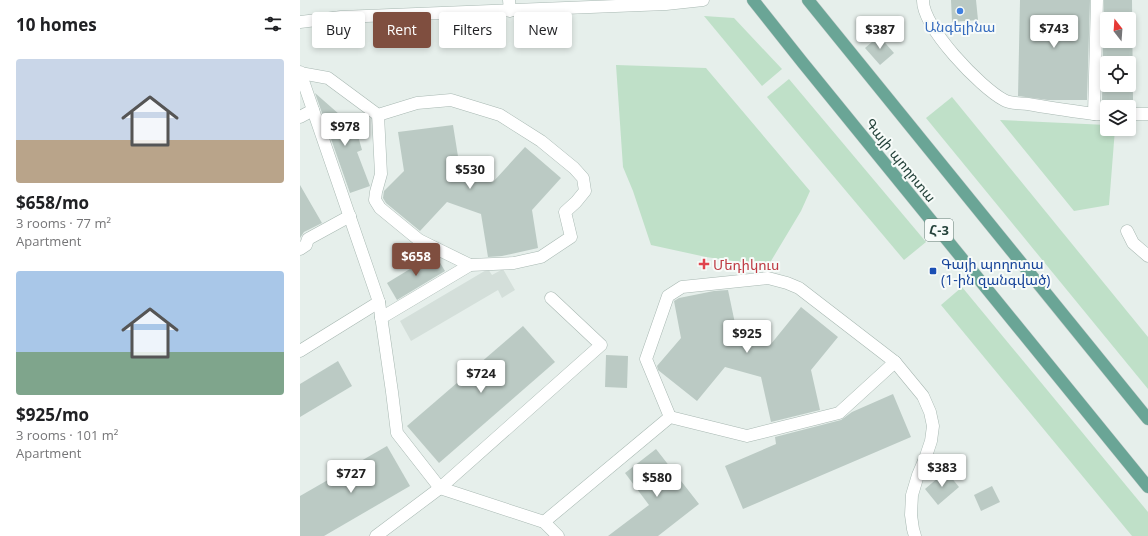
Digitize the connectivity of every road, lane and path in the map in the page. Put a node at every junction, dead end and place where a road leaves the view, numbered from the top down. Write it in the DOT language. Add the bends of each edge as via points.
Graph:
graph roads {
  1 [pos="703,0"];
  2 [pos="754,0"];
  3 [pos="808,0"];
  4 [pos="923,0"];
  5 [pos="1097,0"];
  6 [pos="509,5"];
  7 [pos="300,22"];
  8 [pos="300,72"];
  9 [pos="313,110"];
  10 [pos="1094,114"];
  11 [pos="1100,114"];
  12 [pos="1136,114"];
  13 [pos="1148,114"];
  14 [pos="378,116"];
  15 [pos="300,117"];
  16 [pos="350,216"];
  17 [pos="1127,231"];
  18 [pos="300,249"];
  19 [pos="1148,256"];
  20 [pos="470,265"];
  21 [pos="551,298"];
  22 [pos="379,302"];
  23 [pos="381,318"];
  24 [pos="300,351"];
  25 [pos="895,362"];
  26 [pos="670,417"];
  27 [pos="1148,420"];
  28 [pos="440,488"];
  29 [pos="1148,488"];
  30 [pos="544,522"];
  31 [pos="376,536"];
  32 [pos="558,536"];
  33 [pos="915,536"];
  1 -- 6 [label="street" via="666,4"];
  2 -- 29 [label="main road, Գայի պողոտա / Հ-3"];
  3 -- 27 [label="main road, Գայի պողոտա"];
  4 -- 10 [label="street" via="930,22 944,44 987,88 1005,101"];
  5 -- 10 [label="street"];
  6 -- 7 [label="street"];
  8 -- 9 [label="street"];
  8 -- 14 [label="street" via="328,78"];
  9 -- 15 [label="street"];
  9 -- 16 [label="street"];
  10 -- 11 [label="street"];
  12 -- 13 [label="street"];
  14 -- 20 [label="street" via="381,174 375,200 380,208 419,240"];
  14 -- 20 [label="street" via="417,103 451,100 475,106 500,115 541,141 583,178 585,191 565,212 571,236 541,257 514,263"];
  16 -- 18 [label="street" via="308,239 306,245"];
  16 -- 22 [label="street"];
  17 -- 19 [label="street" via="1133,243"];
  20 -- 23 [label="street"];
  21 -- 28 [label="street" via="601,345"];
  22 -- 23 [label="street"];
  22 -- 24 [label="street"];
  23 -- 28 [label="street" via="397,433"];
  25 -- 26 [label="street" via="839,413 747,436"];
  25 -- 26 [label="street" via="799,288 787,283 768,278 682,287 668,296 646,360"];
  25 -- 33 [label="street" via="923,396 933,426 931,441 912,495 911,515"];
  26 -- 30 [label="street"];
  28 -- 30 [label="street"];
  28 -- 31 [label="street"];
  30 -- 32 [label="street"];
}
